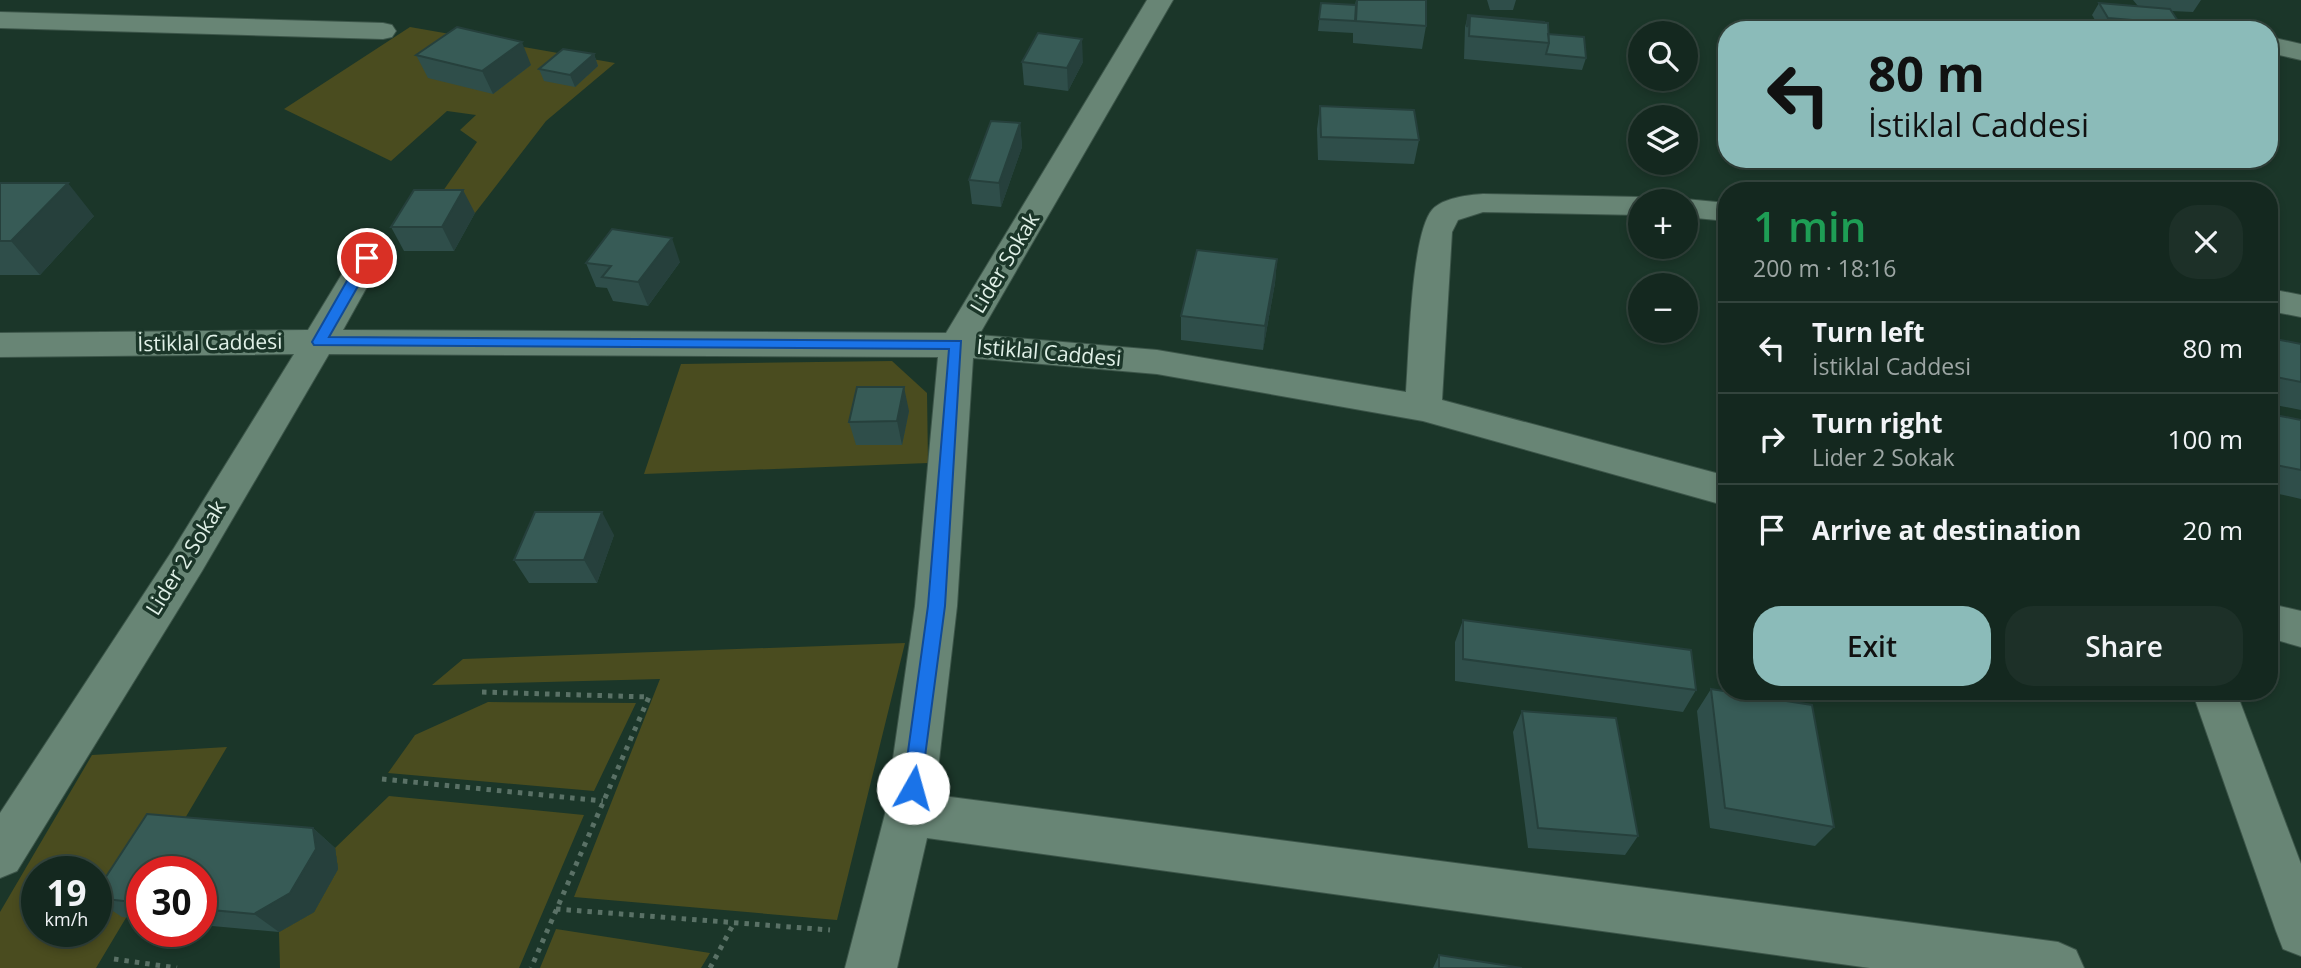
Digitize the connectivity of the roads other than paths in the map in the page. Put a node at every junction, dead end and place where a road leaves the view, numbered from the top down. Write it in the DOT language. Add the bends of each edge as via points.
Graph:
graph roads {
  1 [pos="1160,0"];
  2 [pos="0,20"];
  3 [pos="383,31"];
  4 [pos="2278,47"];
  5 [pos="2301,52"];
  6 [pos="1628,206"];
  7 [pos="1698,209"];
  8 [pos="1718,211"];
  9 [pos="367,258"];
  10 [pos="2278,302"];
  11 [pos="2301,306"];
  12 [pos="320,342"];
  13 [pos="0,345"];
  14 [pos="956,345"];
  15 [pos="1423,408"];
  16 [pos="1718,489"];
  17 [pos="2278,623"];
  18 [pos="2301,629"];
  19 [pos="2217,700"];
  20 [pos="909,814"];
  21 [pos="0,855"];
  22 [pos="2301,931"];
  23 [pos="875,951"];
  24 [pos="2058,968"];
  1 -- 14 [label="street, Lider Sokak"];
  2 -- 3 [label="street"];
  4 -- 5 [label="street"];
  6 -- 15 [label="street" via="1483,203 1445,214 1436,232"];
  7 -- 8 [label="street"];
  9 -- 12 [label="street, Lider 2 Sokak"];
  10 -- 11 [label="street"];
  12 -- 13 [label="street, İstiklal Caddesi"];
  12 -- 14 [label="street, İstiklal Caddesi"];
  12 -- 21 [label="street, Lider 2 Sokak"];
  14 -- 15 [label="street, İstiklal Caddesi" via="1157,362"];
  14 -- 20 [label="street, Lider Sokak" via="936,606"];
  15 -- 16 [label="street, İstiklal Caddesi"];
  17 -- 18 [label="street"];
  19 -- 22 [label="street"];
  20 -- 23 [label="street, Lider Sokak"];
  20 -- 24 [label="street"];
}
